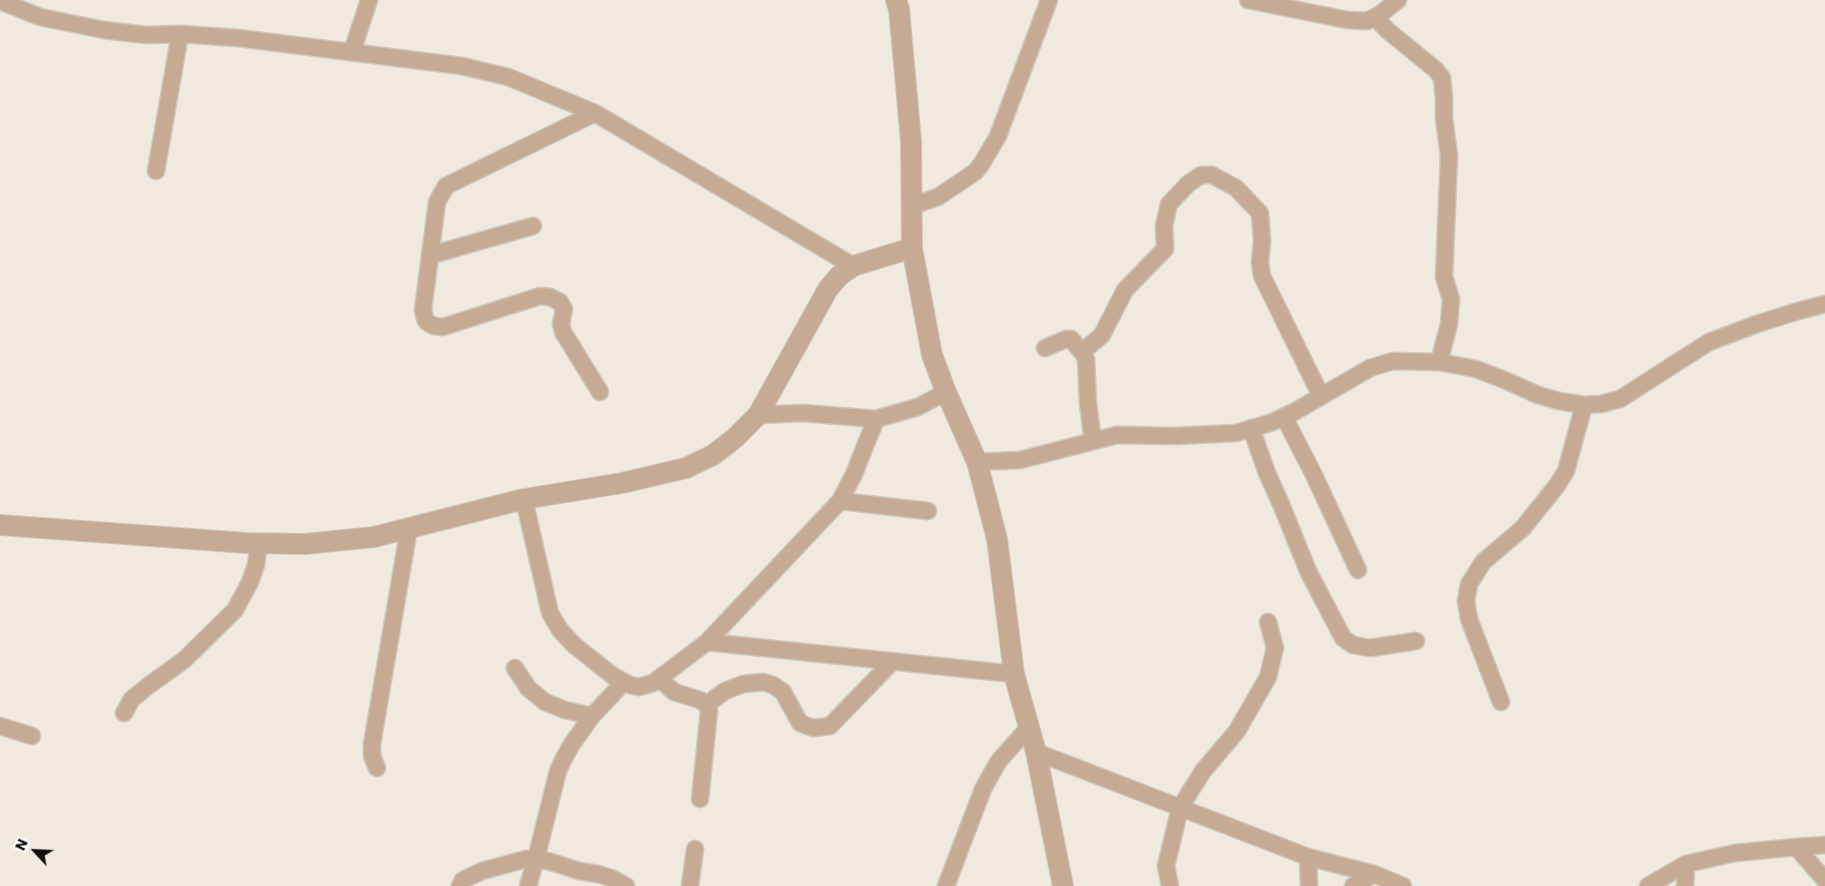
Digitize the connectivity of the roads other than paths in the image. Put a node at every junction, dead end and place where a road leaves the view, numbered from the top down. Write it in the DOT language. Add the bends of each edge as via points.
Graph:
graph roads {
  1 [pos="370,0"];
  2 [pos="896,0"];
  3 [pos="1049,0"];
  4 [pos="1248,0"];
  5 [pos="1398,0"];
  6 [pos="0,1"];
  7 [pos="1374,17"];
  8 [pos="180,34"];
  9 [pos="352,52"];
  10 [pos="595,113"];
  11 [pos="156,171"];
  12 [pos="912,206"];
  13 [pos="533,226"];
  14 [pos="912,248"];
  15 [pos="431,255"];
  16 [pos="853,266"];
  17 [pos="1825,304"];
  18 [pos="1045,348"];
  19 [pos="1082,352"];
  20 [pos="1439,362"];
  21 [pos="600,392"];
  22 [pos="946,392"];
  23 [pos="1322,396"];
  24 [pos="1584,404"];
  25 [pos="758,415"];
  26 [pos="1284,417"];
  27 [pos="876,419"];
  28 [pos="1251,428"];
  29 [pos="1094,441"];
  30 [pos="977,462"];
  31 [pos="524,499"];
  32 [pos="840,501"];
  33 [pos="928,510"];
  34 [pos="409,528"];
  35 [pos="1,529"];
  36 [pos="259,544"];
  37 [pos="1358,570"];
  38 [pos="1268,622"];
  39 [pos="1416,641"];
  40 [pos="707,642"];
  41 [pos="893,662"];
  42 [pos="515,668"];
  43 [pos="1014,674"];
  44 [pos="659,678"];
  45 [pos="624,682"];
  46 [pos="1501,702"];
  47 [pos="707,705"];
  48 [pos="124,713"];
  49 [pos="592,716"];
  50 [pos="0,726"];
  51 [pos="1030,727"];
  52 [pos="32,736"];
  53 [pos="1036,752"];
  54 [pos="376,768"];
  55 [pos="700,799"];
  56 [pos="1180,808"];
  57 [pos="1825,846"];
  58 [pos="1796,847"];
  59 [pos="695,849"];
  60 [pos="1308,857"];
  61 [pos="536,859"];
  62 [pos="1686,864"];
  63 [pos="1374,874"];
  64 [pos="1825,880"];
  65 [pos="460,886"];
  66 [pos="528,886"];
  67 [pos="626,886"];
  68 [pos="690,886"];
  69 [pos="946,886"];
  70 [pos="1063,886"];
  71 [pos="1170,886"];
  72 [pos="1309,886"];
  73 [pos="1353,886"];
  74 [pos="1403,886"];
  75 [pos="1648,886"];
  76 [pos="1685,886"];
  1 -- 9 [label="street"];
  2 -- 12 [label="street" via="911,140"];
  3 -- 12 [label="street" via="998,136 982,163 976,172 938,197"];
  4 -- 7 [label="street" via="1347,20 1367,22"];
  5 -- 7 [label="street"];
  6 -- 8 [label="street" via="40,17 104,30 146,35"];
  7 -- 20 [label="street" via="1442,78 1449,156 1444,277 1451,299"];
  8 -- 9 [label="street"];
  8 -- 11 [label="street"];
  9 -- 10 [label="street" via="462,66 508,77"];
  10 -- 15 [label="street" via="446,186 437,202"];
  10 -- 16 [label="street"];
  12 -- 14 [label="street"];
  13 -- 15 [label="street"];
  14 -- 16 [label="street"];
  14 -- 22 [label="street" via="932,355"];
  15 -- 21 [label="street" via="423,310 427,322 443,326 540,296 550,297 560,302 564,309 563,332"];
  16 -- 25 [label="street" via="828,289"];
  17 -- 24 [label="street" via="1709,342 1620,399"];
  18 -- 19 [label="street" via="1071,339"];
  19 -- 23 [label="street" via="1102,335 1125,290 1165,249 1164,226 1170,204 1188,184 1201,176 1212,175 1236,188 1260,213 1262,276"];
  19 -- 29 [label="street" via="1086,359"];
  20 -- 23 [label="street" via="1393,362 1370,368"];
  20 -- 24 [label="street" via="1476,369 1558,401"];
  22 -- 27 [label="street" via="918,407"];
  22 -- 30 [label="street"];
  23 -- 26 [label="street"];
  24 -- 46 [label="street" via="1566,471 1558,484 1523,528 1483,562 1469,584 1466,602 1469,619"];
  25 -- 27 [label="street" via="803,413"];
  25 -- 31 [label="street" via="735,438 686,468 622,483"];
  26 -- 28 [label="street"];
  26 -- 37 [label="street"];
  27 -- 32 [label="street"];
  28 -- 29 [label="street" via="1216,435 1117,435"];
  28 -- 39 [label="street" via="1308,571 1343,638 1353,645 1370,648"];
  29 -- 30 [label="street" via="1020,460"];
  30 -- 43 [label="street" via="997,539"];
  31 -- 34 [label="street"];
  31 -- 45 [label="street" via="550,613 574,645"];
  32 -- 33 [label="street"];
  32 -- 40 [label="street"];
  34 -- 36 [label="street" via="374,537 304,544"];
  34 -- 54 [label="street" via="372,744"];
  35 -- 36 [label="street"];
  36 -- 48 [label="street" via="250,582 235,610 184,660 132,699"];
  38 -- 56 [label="street" via="1275,648 1268,677 1237,731 1204,771"];
  40 -- 41 [label="street"];
  40 -- 44 [label="street"];
  41 -- 43 [label="street"];
  41 -- 47 [label="street" via="830,726 813,728 800,723 783,692 763,682 743,684 725,691"];
  42 -- 49 [label="street" via="528,688 545,702"];
  43 -- 51 [label="street"];
  44 -- 45 [label="street" via="639,686"];
  44 -- 47 [label="street" via="674,692"];
  45 -- 49 [label="street"];
  47 -- 55 [label="street"];
  49 -- 61 [label="street" via="558,771"];
  50 -- 52 [label="street"];
  51 -- 53 [label="street"];
  51 -- 69 [label="street" via="998,762 987,782"];
  53 -- 56 [label="street"];
  53 -- 70 [label="street"];
  56 -- 60 [label="street"];
  56 -- 71 [label="street" via="1166,866"];
  57 -- 58 [label="street"];
  58 -- 62 [label="street" via="1735,853"];
  58 -- 64 [label="street"];
  59 -- 68 [label="street"];
  60 -- 63 [label="street"];
  60 -- 72 [label="street"];
  61 -- 65 [label="street" via="482,871 463,880"];
  61 -- 66 [label="street"];
  61 -- 67 [label="street" via="598,874"];
  62 -- 75 [label="street"];
  62 -- 76 [label="street"];
  63 -- 73 [label="street"];
  63 -- 74 [label="street"];
}
